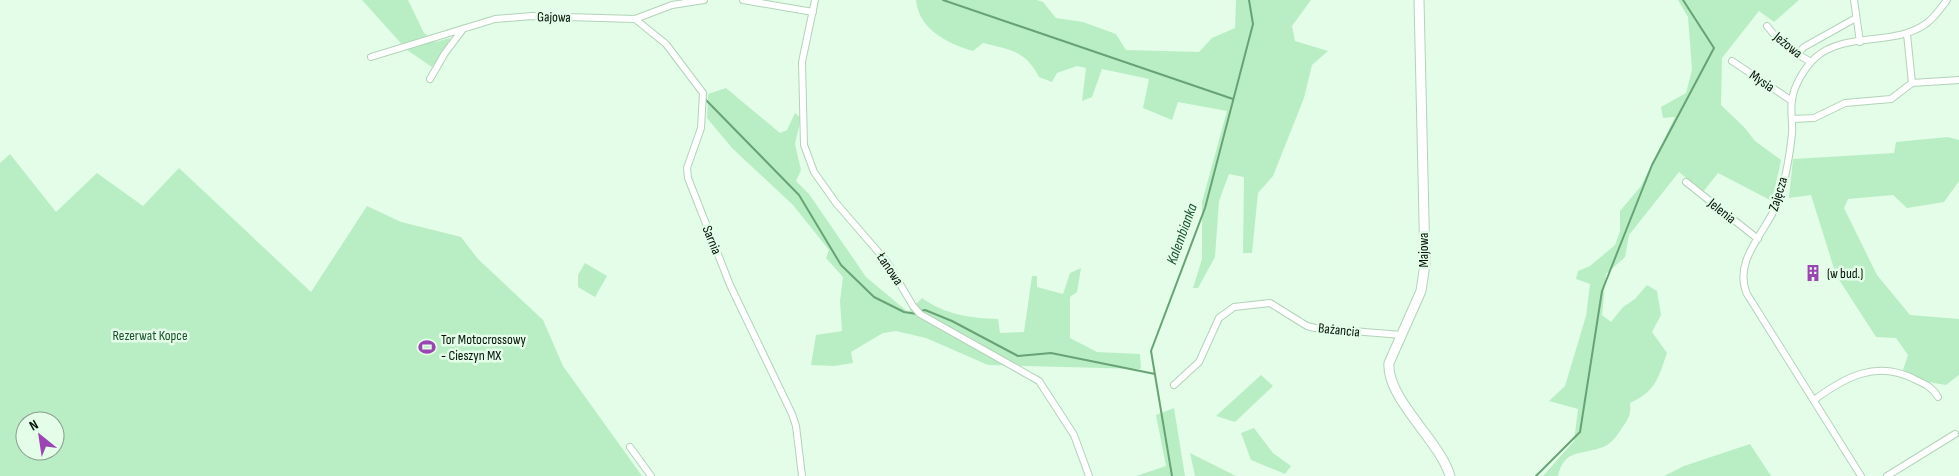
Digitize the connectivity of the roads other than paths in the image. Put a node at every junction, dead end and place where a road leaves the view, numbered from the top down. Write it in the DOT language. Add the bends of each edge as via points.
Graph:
graph roads {
  1 [pos="704,0"];
  2 [pos="743,0"];
  3 [pos="815,0"];
  4 [pos="1419,0"];
  5 [pos="1854,0"];
  6 [pos="1946,0"];
  7 [pos="672,3"];
  8 [pos="813,12"];
  9 [pos="1856,18"];
  10 [pos="635,19"];
  11 [pos="1767,26"];
  12 [pos="463,29"];
  13 [pos="1907,34"];
  14 [pos="1860,42"];
  15 [pos="1797,54"];
  16 [pos="371,56"];
  17 [pos="1732,60"];
  18 [pos="1811,62"];
  19 [pos="430,79"];
  20 [pos="1959,80"];
  21 [pos="1912,83"];
  22 [pos="1792,101"];
  23 [pos="1793,119"];
  24 [pos="1686,182"];
  25 [pos="1758,240"];
  26 [pos="1402,336"];
  27 [pos="1174,385"];
  28 [pos="1938,397"];
  29 [pos="1814,400"];
  30 [pos="1955,434"];
  31 [pos="630,447"];
  32 [pos="651,476"];
  33 [pos="802,476"];
  34 [pos="1089,476"];
  35 [pos="1450,476"];
  36 [pos="1861,476"];
  37 [pos="1887,476"];
  1 -- 7 [label="street, Gajowa"];
  2 -- 8 [label="street"];
  3 -- 8 [label="street, Łanowa"];
  4 -- 26 [label="street, Majowa" via="1425,264 1421,291"];
  5 -- 9 [label="street"];
  6 -- 13 [label="street, Zajęcza" via="1928,22"];
  7 -- 10 [label="street, Gajowa"];
  8 -- 34 [label="street, Łanowa" via="802,70 804,145 814,172 887,262 920,314 1040,381 1074,435"];
  9 -- 14 [label="street"];
  9 -- 15 [label="street"];
  10 -- 12 [label="street, Gajowa" via="532,16 484,21"];
  10 -- 33 [label="street, Sarnia" via="666,44 703,93 701,128 688,164 688,178 730,285 792,414"];
  11 -- 15 [label="street, Jeżowa"];
  12 -- 16 [label="street, Gajowa"];
  12 -- 19 [label="street"];
  13 -- 14 [label="street, Zajęcza"];
  13 -- 21 [label="street"];
  14 -- 18 [label="street, Zajęcza" via="1834,47"];
  15 -- 18 [label="street, Jeżowa"];
  17 -- 22 [label="street, Mysia"];
  18 -- 22 [label="street, Zajęcza"];
  20 -- 21 [label="street"];
  21 -- 23 [label="street" via="1890,100 1845,104 1814,118"];
  22 -- 23 [label="street, Zajęcza"];
  23 -- 25 [label="street, Zajęcza" via="1781,193 1776,210"];
  24 -- 25 [label="street, Jelenia"];
  25 -- 29 [label="street, Zajęcza" via="1744,266 1743,283"];
  26 -- 27 [label="street, Bażancia" via="1307,326 1270,303 1234,307 1219,318 1199,362"];
  26 -- 35 [label="street, Majowa" via="1388,372 1402,400 1444,460"];
  28 -- 29 [label="street" via="1933,388 1908,376 1881,370 1840,381"];
  29 -- 36 [label="street, Zajęcza"];
  30 -- 37 [label="street"];
  31 -- 32 [label="street"];
}
